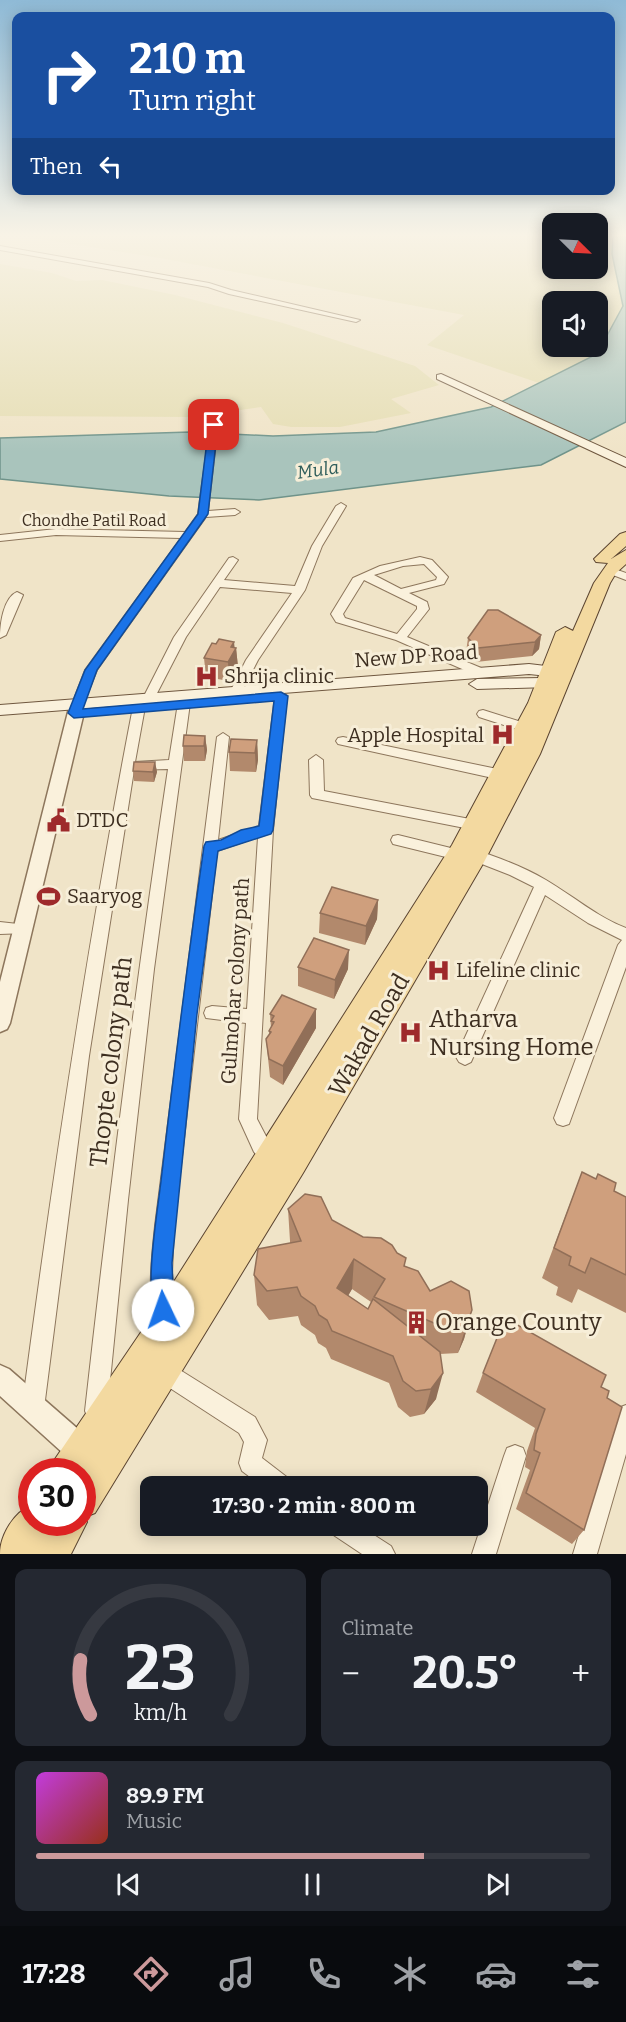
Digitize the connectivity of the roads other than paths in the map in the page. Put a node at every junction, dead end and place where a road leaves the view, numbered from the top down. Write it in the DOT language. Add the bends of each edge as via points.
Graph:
graph roads {
  1 [pos="300,308"];
  2 [pos="356,320"];
  3 [pos="458,375"];
  4 [pos="441,377"];
  5 [pos="214,425"];
  6 [pos="626,451"];
  7 [pos="626,464"];
  8 [pos="341,506"];
  9 [pos="204,510"];
  10 [pos="235,512"];
  11 [pos="188,535"];
  12 [pos="626,537"];
  13 [pos="0,538"];
  14 [pos="626,555"];
  15 [pos="232,560"];
  16 [pos="609,570"];
  17 [pos="362,577"];
  18 [pos="626,577"];
  19 [pos="217,583"];
  20 [pos="299,590"];
  21 [pos="400,592"];
  22 [pos="17,595"];
  23 [pos="0,635"];
  24 [pos="400,638"];
  25 [pos="482,673"];
  26 [pos="554,678"];
  27 [pos="237,690"];
  28 [pos="281,696"];
  29 [pos="144,702"];
  30 [pos="184,704"];
  31 [pos="76,708"];
  32 [pos="0,710"];
  33 [pos="483,714"];
  34 [pos="0,720"];
  35 [pos="526,728"];
  36 [pos="223,737"];
  37 [pos="343,741"];
  38 [pos="316,760"];
  39 [pos="174,764"];
  40 [pos="129,766"];
  41 [pos="502,775"];
  42 [pos="475,825"];
  43 [pos="266,830"];
  44 [pos="398,840"];
  45 [pos="211,846"];
  46 [pos="465,854"];
  47 [pos="542,885"];
  48 [pos="0,928"];
  49 [pos="22,929"];
  50 [pos="626,935"];
  51 [pos="626,945"];
  52 [pos="212,1013"];
  53 [pos="254,1017"];
  54 [pos="0,1023"];
  55 [pos="465,1057"];
  56 [pos="563,1118"];
  57 [pos="270,1155"];
  58 [pos="165,1324"];
  59 [pos="164,1371"];
  60 [pos="0,1378"];
  61 [pos="33,1409"];
  62 [pos="626,1416"];
  63 [pos="97,1428"];
  64 [pos="515,1456"];
  65 [pos="79,1458"];
  66 [pos="86,1458"];
  67 [pos="88,1458"];
  68 [pos="267,1476"];
  69 [pos="25,1536"];
  70 [pos="61,1536"];
  71 [pos="355,1536"];
  72 [pos="13,1554"];
  73 [pos="50,1554"];
  74 [pos="383,1554"];
  75 [pos="484,1554"];
  76 [pos="585,1554"];
  1 -- 2 [label="street"];
  3 -- 6 [label="main road"];
  4 -- 7 [label="main road"];
  5 -- 9 [label="street"];
  8 -- 20 [label="street" via="317,546"];
  9 -- 10 [label="street"];
  9 -- 11 [label="street"];
  11 -- 13 [label="street, Chondhe Patil Road" via="57,532"];
  11 -- 31 [label="street" via="91,670"];
  12 -- 26 [label="main road, Wakad Road" via="601,560 591,577"];
  14 -- 16 [label="main road, Wakad Road"];
  15 -- 19 [label="street"];
  16 -- 18 [label="street"];
  16 -- 26 [label="main road, Wakad Road"];
  17 -- 21 [label="street"];
  17 -- 21 [label="street" via="370,571 420,560 429,562 443,577 440,582"];
  17 -- 24 [label="street" via="337,614 340,620"];
  19 -- 20 [label="street"];
  19 -- 29 [label="street" via="180,637"];
  20 -- 27 [label="street" via="252,660"];
  21 -- 24 [label="street" via="423,604 423,609"];
  22 -- 23 [label="street"];
  24 -- 25 [label="street"];
  25 -- 26 [label="main road, New DP Road" via="529,669"];
  25 -- 27 [label="main road, New DP Road"];
  26 -- 28 [label="main road, New DP Road"];
  26 -- 35 [label="main road, Wakad Road"];
  26 -- 46 [label="main road, Wakad Road" via="530,754"];
  27 -- 29 [label="main road, New DP Road"];
  28 -- 30 [label="main road, New DP Road"];
  28 -- 43 [label="street, Gulmohar colony path"];
  29 -- 30 [label="main road, New DP Road"];
  29 -- 31 [label="main road, New DP Road"];
  29 -- 40 [label="street"];
  30 -- 39 [label="street, Thopte colony path"];
  31 -- 32 [label="main road, New DP Road"];
  31 -- 34 [label="main road, New DP Road"];
  31 -- 49 [label="street"];
  33 -- 35 [label="street"];
  35 -- 41 [label="main road, Wakad Road"];
  36 -- 45 [label="street"];
  37 -- 41 [label="street"];
  38 -- 42 [label="street" via="317,795"];
  39 -- 40 [label="street"];
  39 -- 63 [label="street, Thopte colony path" via="118,1200"];
  40 -- 61 [label="street" via="93,968"];
  41 -- 42 [label="main road, Wakad Road"];
  42 -- 46 [label="main road, Wakad Road"];
  43 -- 45 [label="street"];
  43 -- 53 [label="street, Gulmohar colony path"];
  44 -- 46 [label="street"];
  45 -- 58 [label="street" via="164,1241 161,1296"];
  46 -- 47 [label="street"];
  46 -- 57 [label="main road, Wakad Road"];
  46 -- 59 [label="main road, Wakad Road" via="293,1163"];
  47 -- 50 [label="street" via="588,918"];
  47 -- 55 [label="street"];
  48 -- 49 [label="street"];
  49 -- 54 [label="street"];
  51 -- 56 [label="street"];
  52 -- 53 [label="street"];
  53 -- 57 [label="street, Gulmohar colony path" via="248,1119"];
  57 -- 58 [label="main road, Wakad Road"];
  58 -- 63 [label="main road, Wakad Road"];
  59 -- 67 [label="main road, Wakad Road"];
  59 -- 68 [label="street" via="247,1425 256,1440 250,1463"];
  60 -- 61 [label="street"];
  61 -- 65 [label="street"];
  62 -- 76 [label="street"];
  63 -- 66 [label="main road, Wakad Road"];
  64 -- 75 [label="street"];
  69 -- 72 [label="main road"];
  70 -- 73 [label="main road"];
  71 -- 74 [label="street"];
}
